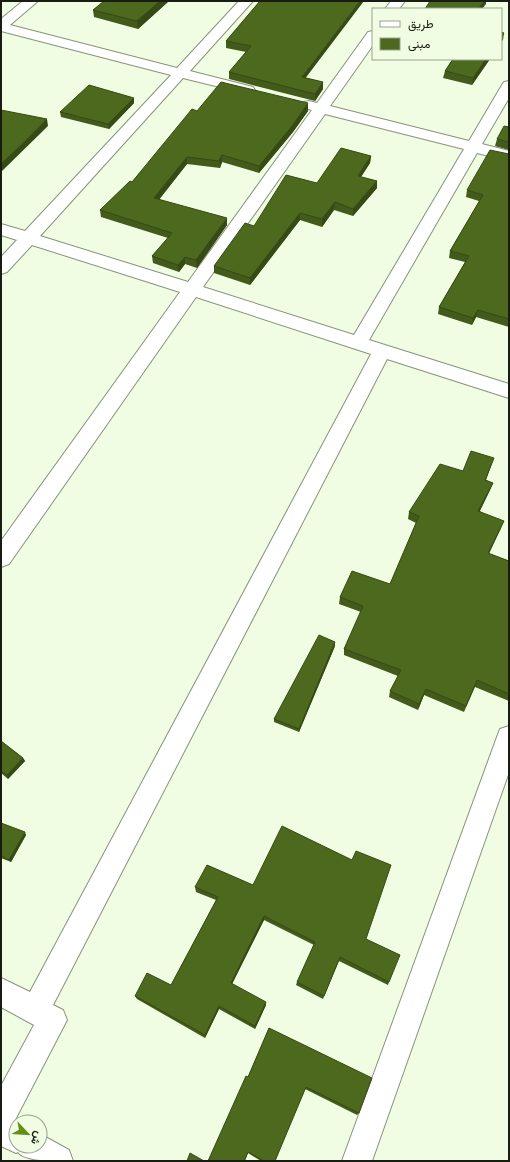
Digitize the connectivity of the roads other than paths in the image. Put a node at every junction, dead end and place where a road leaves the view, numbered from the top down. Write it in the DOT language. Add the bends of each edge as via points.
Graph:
graph roads {
  1 [pos="31,1"];
  2 [pos="246,1"];
  3 [pos="1,27"];
  4 [pos="372,37"];
  5 [pos="180,73"];
  6 [pos="509,85"];
  7 [pos="262,93"];
  8 [pos="299,103"];
  9 [pos="321,108"];
  10 [pos="473,147"];
  11 [pos="509,156"];
  12 [pos="1,229"];
  13 [pos="29,238"];
  14 [pos="1,268"];
  15 [pos="192,290"];
  16 [pos="358,343"];
  17 [pos="382,350"];
  18 [pos="509,391"];
  19 [pos="1,558"];
  20 [pos="509,737"];
  21 [pos="1,992"];
  22 [pos="35,1011"];
  23 [pos="1,1116"];
  24 [pos="45,1154"];
  25 [pos="58,1161"];
  26 [pos="357,1161"];
  1 -- 3 [label="street"];
  2 -- 5 [label="street"];
  3 -- 5 [label="street"];
  4 -- 9 [label="street"];
  5 -- 7 [label="street"];
  5 -- 13 [label="street"];
  6 -- 10 [label="street"];
  8 -- 9 [label="street"];
  9 -- 10 [label="street"];
  9 -- 15 [label="street"];
  10 -- 11 [label="street"];
  10 -- 16 [label="street"];
  12 -- 13 [label="street"];
  13 -- 14 [label="street"];
  13 -- 15 [label="street"];
  15 -- 16 [label="street"];
  15 -- 19 [label="street"];
  16 -- 17 [label="street"];
  17 -- 18 [label="street"];
  17 -- 22 [label="street"];
  20 -- 26 [label="street"];
  21 -- 22 [label="street"];
  22 -- 23 [label="street" via="53,1020"];
  24 -- 25 [label="street"];
}
